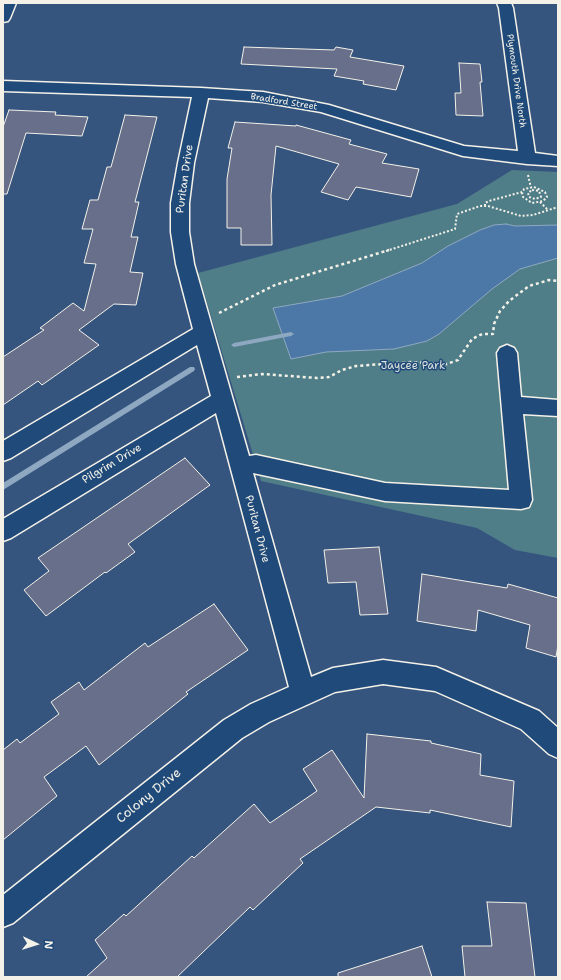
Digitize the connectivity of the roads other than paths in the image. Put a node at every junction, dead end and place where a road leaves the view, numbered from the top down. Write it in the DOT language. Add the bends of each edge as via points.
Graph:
graph roads {
  1 [pos="9,3"];
  2 [pos="504,3"];
  3 [pos="3,18"];
  4 [pos="3,86"];
  5 [pos="200,93"];
  6 [pos="558,161"];
  7 [pos="528,166"];
  8 [pos="203,332"];
  9 [pos="507,353"];
  10 [pos="222,399"];
  11 [pos="512,406"];
  12 [pos="558,408"];
  13 [pos="3,452"];
  14 [pos="240,467"];
  15 [pos="3,531"];
  16 [pos="303,693"];
  17 [pos="558,745"];
  18 [pos="3,913"];
  1 -- 3 [label="street"];
  2 -- 7 [label="street, Plymouth Drive North"];
  4 -- 5 [label="street, Bradford Street"];
  5 -- 7 [label="street, Bradford Street" via="263,97 302,104 463,151"];
  5 -- 8 [label="street, Puritan Drive" via="186,163 179,218 185,264"];
  6 -- 7 [label="street, Bradford Street"];
  8 -- 10 [label="street, Puritan Drive"];
  8 -- 13 [label="street"];
  9 -- 11 [label="street"];
  10 -- 14 [label="street, Puritan Drive"];
  10 -- 15 [label="street, Pilgrim Drive"];
  11 -- 12 [label="street"];
  11 -- 14 [label="street" via="521,500 385,492 256,464"];
  14 -- 16 [label="street, Puritan Drive"];
  16 -- 17 [label="street" via="333,680 383,672 436,679 530,720"];
  16 -- 18 [label="street, Colony Drive" via="260,712 233,729"];
}
